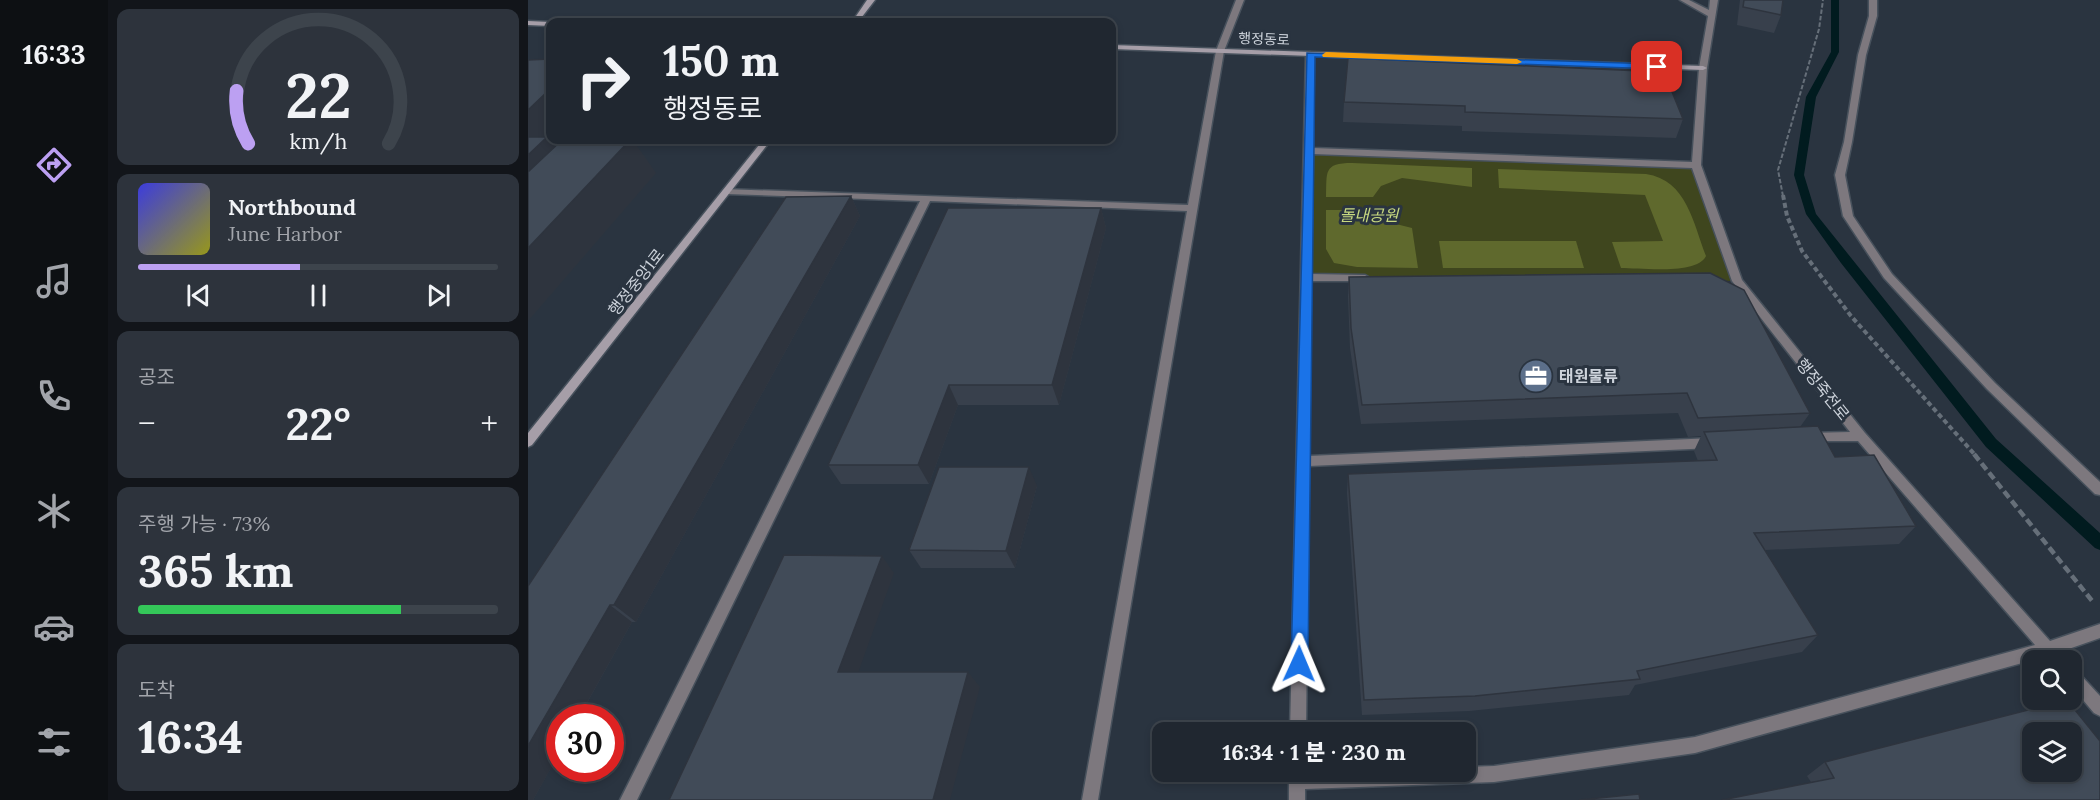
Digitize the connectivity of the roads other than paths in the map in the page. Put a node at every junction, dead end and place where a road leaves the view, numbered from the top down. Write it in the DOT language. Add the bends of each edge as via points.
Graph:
graph roads {
  1 [pos="871,0"];
  2 [pos="1240,0"];
  3 [pos="1684,0"];
  4 [pos="1714,0"];
  5 [pos="1873,0"];
  6 [pos="1712,15"];
  7 [pos="858,18"];
  8 [pos="528,23"];
  9 [pos="546,24"];
  10 [pos="1116,47"];
  11 [pos="1220,51"];
  12 [pos="1310,54"];
  13 [pos="1703,68"];
  14 [pos="764,144"];
  15 [pos="1309,151"];
  16 [pos="1696,165"];
  17 [pos="727,191"];
  18 [pos="926,198"];
  19 [pos="1193,208"];
  20 [pos="1306,278"];
  21 [pos="1378,278"];
  22 [pos="1861,436"];
  23 [pos="1790,439"];
  24 [pos="528,442"];
  25 [pos="1730,442"];
  26 [pos="1303,461"];
  27 [pos="2100,490"];
  28 [pos="2100,631"];
  29 [pos="2048,650"];
  30 [pos="2062,650"];
  31 [pos="2022,663"];
  32 [pos="2082,687"];
  33 [pos="2100,708"];
  34 [pos="1298,722"];
  35 [pos="1476,774"];
  36 [pos="1297,782"];
  37 [pos="628,800"];
  38 [pos="1090,800"];
  39 [pos="1297,800"];
  1 -- 7 [label="street"];
  2 -- 11 [label="street"];
  3 -- 6 [label="street"];
  4 -- 6 [label="street, 행정죽전로"];
  5 -- 27 [label="street" via="1840,175 1848,216 1888,276 1991,386"];
  6 -- 13 [label="street, 행정죽전로"];
  8 -- 9 [label="street"];
  10 -- 11 [label="street, 행정동로"];
  11 -- 12 [label="street, 행정동로"];
  11 -- 19 [label="street"];
  12 -- 13 [label="street, 행정동로"];
  12 -- 15 [label="street"];
  13 -- 16 [label="street, 행정죽전로"];
  14 -- 17 [label="street, 행정중앙1로"];
  15 -- 16 [label="street"];
  15 -- 20 [label="street"];
  16 -- 22 [label="street, 행정죽전로" via="1731,281"];
  17 -- 18 [label="street"];
  17 -- 24 [label="street, 행정중앙1로"];
  18 -- 19 [label="street"];
  18 -- 37 [label="street"];
  19 -- 38 [label="street"];
  20 -- 21 [label="street"];
  20 -- 26 [label="street"];
  22 -- 23 [label="street"];
  22 -- 29 [label="street, 행정죽전로"];
  25 -- 26 [label="street"];
  26 -- 34 [label="street"];
  28 -- 30 [label="street"];
  31 -- 35 [label="street" via="1695,745"];
  32 -- 33 [label="street"];
  36 -- 39 [label="street"];
}
